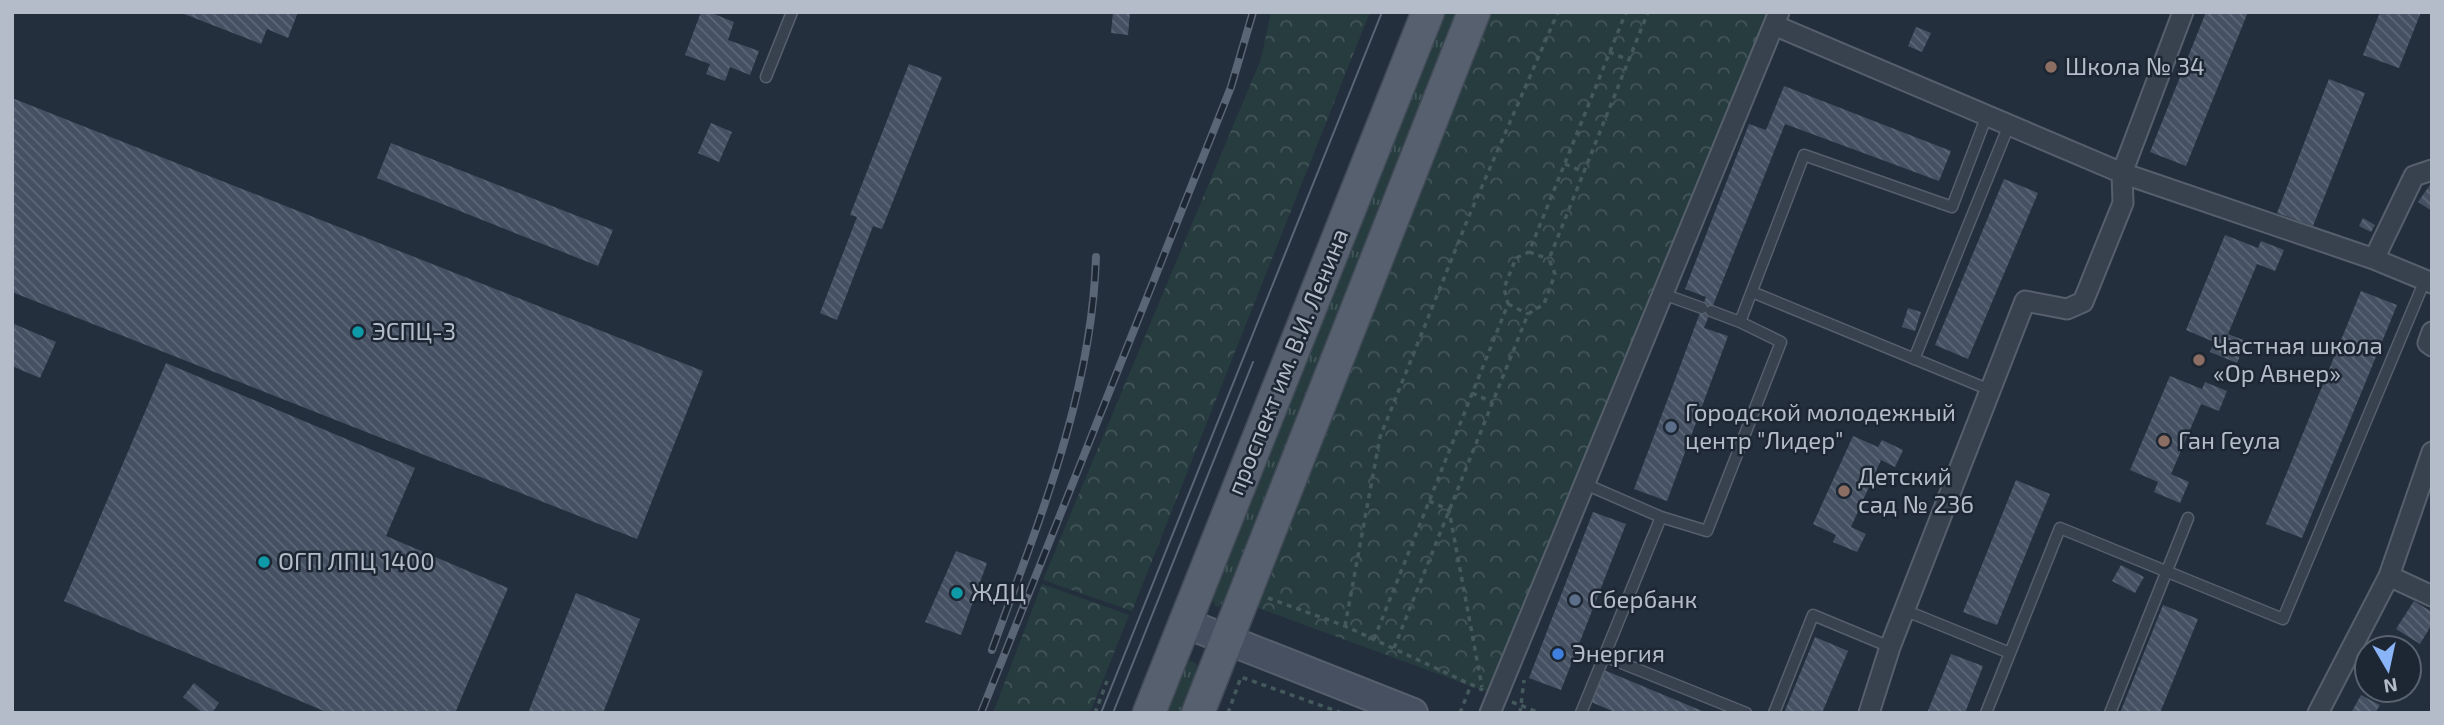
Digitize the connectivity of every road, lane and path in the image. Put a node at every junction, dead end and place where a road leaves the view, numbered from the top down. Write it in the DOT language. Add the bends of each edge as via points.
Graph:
graph roads {
  1 [pos="792,12"];
  2 [pos="1428,12"];
  3 [pos="1474,12"];
  4 [pos="1558,12"];
  5 [pos="1626,12"];
  6 [pos="1648,12"];
  7 [pos="2183,12"];
  8 [pos="1777,19"];
  9 [pos="1609,52"];
  10 [pos="1629,61"];
  11 [pos="766,77"];
  12 [pos="1987,115"];
  13 [pos="2009,125"];
  14 [pos="1564,164"];
  15 [pos="2432,170"];
  16 [pos="1584,172"];
  17 [pos="2122,173"];
  18 [pos="1529,252"];
  19 [pos="1549,259"];
  20 [pos="2374,259"];
  21 [pos="2428,281"];
  22 [pos="1752,292"];
  23 [pos="1663,294"];
  24 [pos="1508,304"];
  25 [pos="1528,314"];
  26 [pos="1740,323"];
  27 [pos="2432,332"];
  28 [pos="2432,346"];
  29 [pos="1914,359"];
  30 [pos="1990,390"];
  31 [pos="1472,393"];
  32 [pos="1492,402"];
  33 [pos="2432,452"];
  34 [pos="1585,484"];
  35 [pos="1429,501"];
  36 [pos="1449,510"];
  37 [pos="1661,517"];
  38 [pos="2188,518"];
  39 [pos="2167,572"];
  40 [pos="2389,576"];
  41 [pos="2432,596"];
  42 [pos="1266,597"];
  43 [pos="1904,610"];
  44 [pos="1185,623"];
  45 [pos="1345,626"];
  46 [pos="1374,639"];
  47 [pos="1227,640"];
  48 [pos="1890,647"];
  49 [pos="1394,648"];
  50 [pos="2010,653"];
  51 [pos="1604,656"];
  52 [pos="1107,681"];
  53 [pos="1471,684"];
  54 [pos="1490,700"];
  55 [pos="1522,706"];
  56 [pos="1095,713"];
  57 [pos="1149,713"];
  58 [pos="1198,713"];
  59 [pos="1228,713"];
  60 [pos="1342,713"];
  61 [pos="1413,713"];
  62 [pos="1460,713"];
  63 [pos="1520,713"];
  64 [pos="1540,713"];
  65 [pos="1581,713"];
  66 [pos="1746,713"];
  67 [pos="1774,713"];
  68 [pos="1869,713"];
  69 [pos="1986,713"];
  70 [pos="2110,713"];
  71 [pos="2318,713"];
  1 -- 11 [label="lane"];
  2 -- 44 [label="main road, проспект им. В.И. Ленина"];
  3 -- 47 [label="main road, проспект им. В.И. Ленина"];
  4 -- 45 [label="path" via="1380,437"];
  5 -- 9 [label="path"];
  6 -- 10 [label="path"];
  7 -- 17 [label="street"];
  8 -- 12 [label="street"];
  8 -- 23 [label="street"];
  9 -- 10 [label="path"];
  9 -- 14 [label="path"];
  10 -- 16 [label="path"];
  12 -- 13 [label="street"];
  12 -- 22 [label="lane" via="1952,207 1804,155"];
  13 -- 17 [label="street"];
  13 -- 29 [label="lane"];
  14 -- 16 [label="path"];
  14 -- 18 [label="path"];
  15 -- 20 [label="street" via="2414,176"];
  16 -- 19 [label="path"];
  17 -- 20 [label="street"];
  17 -- 30 [label="street" via="2123,203 2082,302 2067,309 2025,300"];
  18 -- 19 [label="path"];
  18 -- 24 [label="path" via="1516,258 1504,288"];
  19 -- 25 [label="path" via="1555,274 1548,294 1544,304"];
  20 -- 21 [label="street"];
  21 -- 39 [label="lane" via="2283,619"];
  22 -- 26 [label="lane"];
  22 -- 29 [label="lane"];
  23 -- 26 [label="lane"];
  23 -- 34 [label="street"];
  24 -- 25 [label="path"];
  24 -- 31 [label="path"];
  25 -- 32 [label="path"];
  26 -- 37 [label="lane" via="1781,342 1707,531"];
  27 -- 28 [label="street" via="2428,343"];
  29 -- 30 [label="lane"];
  30 -- 43 [label="street"];
  31 -- 32 [label="path"];
  31 -- 35 [label="path"];
  32 -- 36 [label="path"];
  33 -- 40 [label="street"];
  34 -- 37 [label="lane"];
  34 -- 54 [label="street"];
  35 -- 36 [label="path"];
  35 -- 46 [label="path"];
  36 -- 49 [label="path"];
  36 -- 54 [label="path"];
  37 -- 51 [label="lane"];
  38 -- 39 [label="lane"];
  39 -- 50 [label="lane" via="2060,528"];
  39 -- 70 [label="lane"];
  40 -- 41 [label="street"];
  40 -- 71 [label="street"];
  42 -- 45 [label="path"];
  43 -- 48 [label="street"];
  43 -- 50 [label="lane"];
  44 -- 47 [label="main road"];
  44 -- 57 [label="main road, проспект им. В.И. Ленина"];
  45 -- 46 [label="path"];
  46 -- 49 [label="path"];
  47 -- 58 [label="main road, проспект им. В.И. Ленина"];
  47 -- 61 [label="main road"];
  48 -- 67 [label="lane" via="1813,615"];
  48 -- 68 [label="street"];
  49 -- 53 [label="path"];
  50 -- 69 [label="lane"];
  51 -- 65 [label="lane"];
  51 -- 66 [label="lane"];
  52 -- 56 [label="path"];
  53 -- 54 [label="path"];
  53 -- 62 [label="path"];
  54 -- 55 [label="path"];
  55 -- 63 [label="path"];
  55 -- 64 [label="path"];
  59 -- 60 [label="path" via="1241,677"];
}
